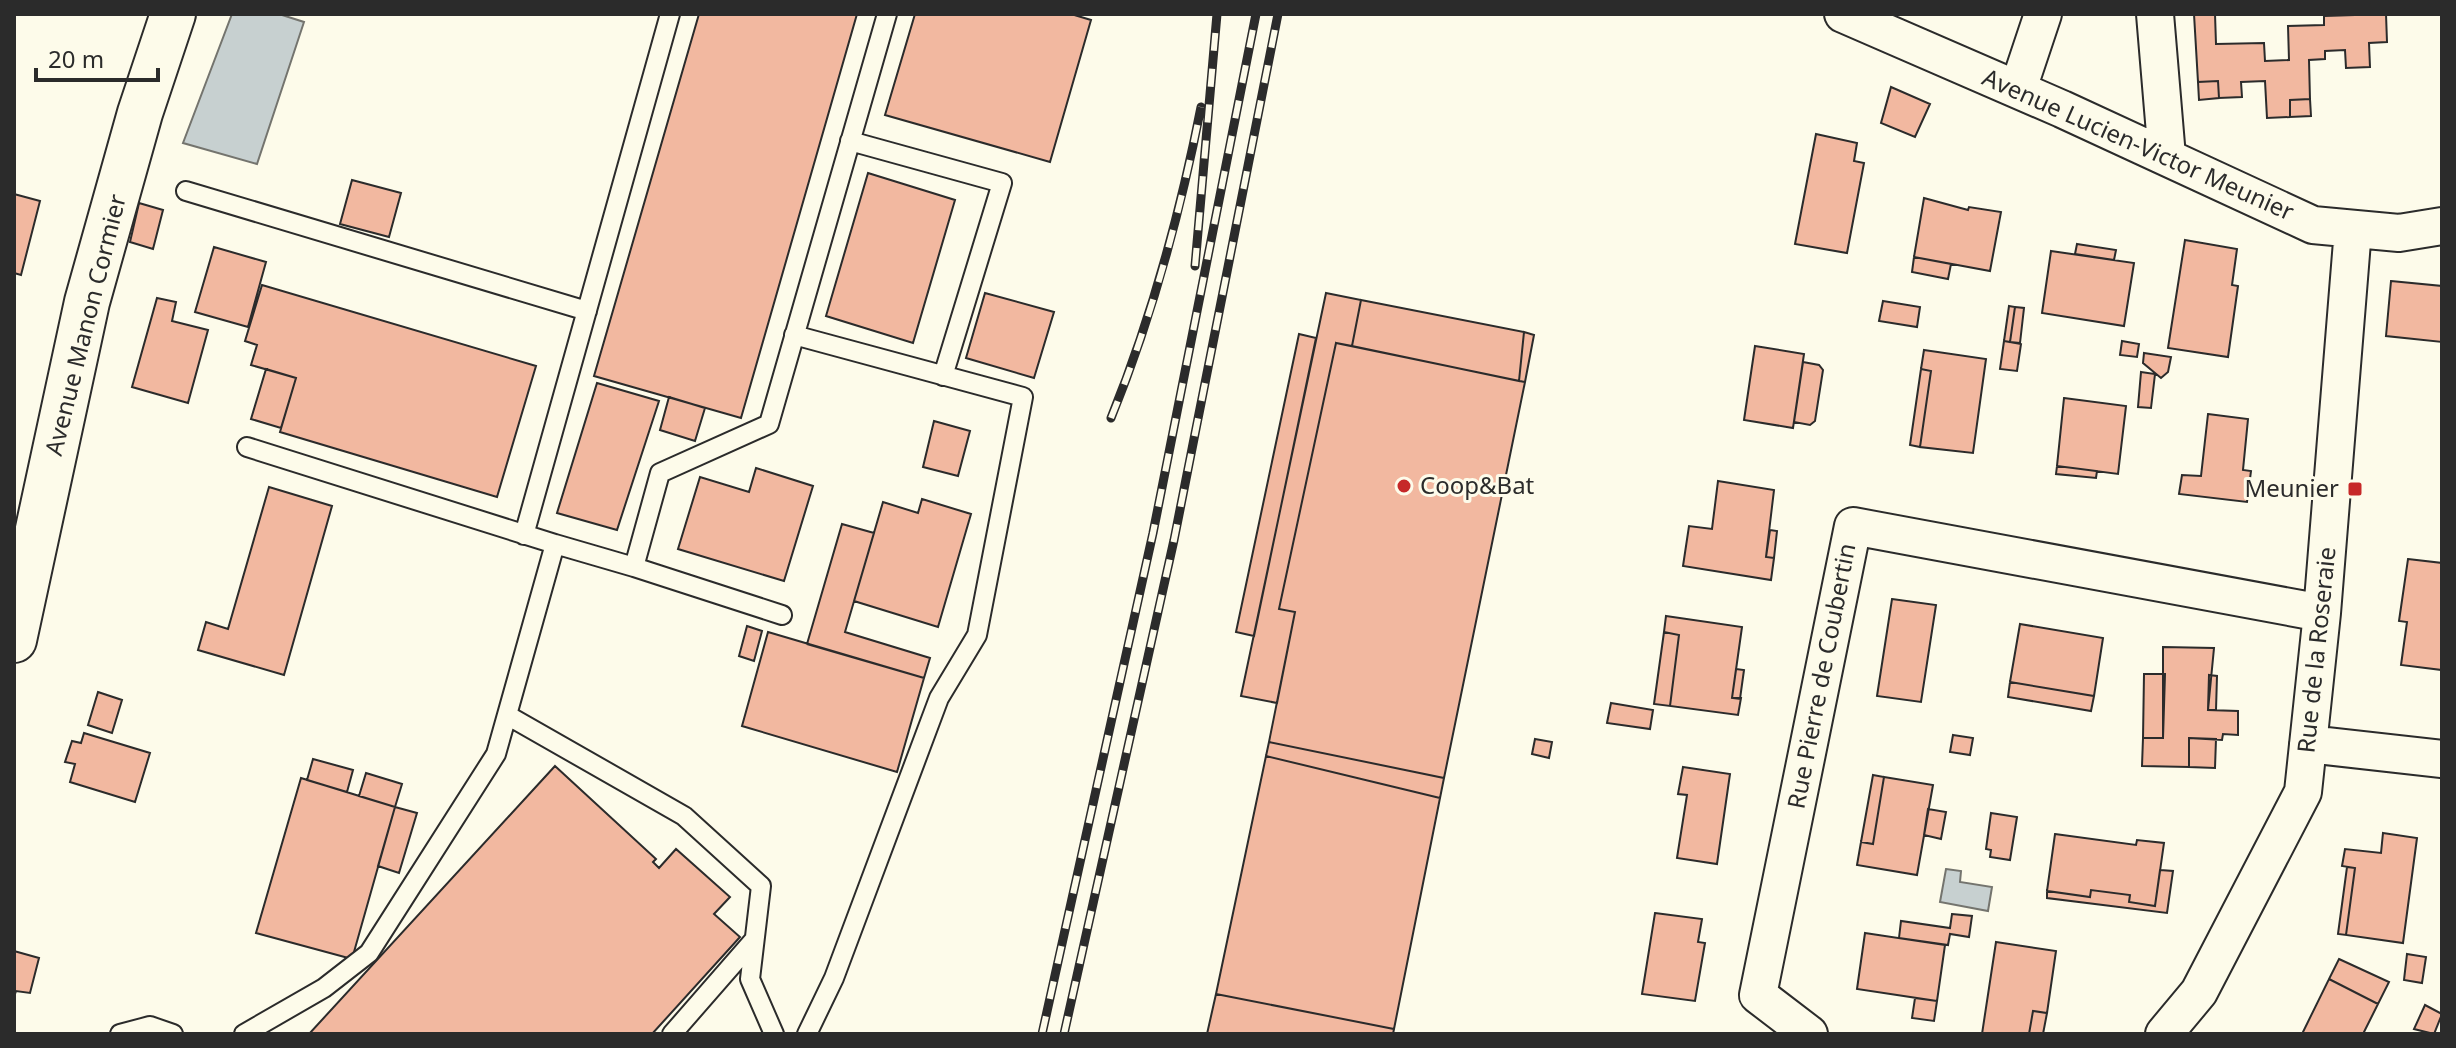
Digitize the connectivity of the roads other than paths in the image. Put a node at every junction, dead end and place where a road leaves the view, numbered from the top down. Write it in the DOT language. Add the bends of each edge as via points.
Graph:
graph roads {
  1 [pos="173,14"];
  2 [pos="670,14"];
  3 [pos="887,14"];
  4 [pos="1843,14"];
  5 [pos="2043,14"];
  6 [pos="2155,14"];
  7 [pos="2018,89"];
  8 [pos="850,141"];
  9 [pos="2167,157"];
  10 [pos="186,191"];
  11 [pos="2442,226"];
  12 [pos="2353,229"];
  13 [pos="587,311"];
  14 [pos="794,335"];
  15 [pos="943,376"];
  16 [pos="247,447"];
  17 [pos="524,535"];
  18 [pos="555,544"];
  19 [pos="634,567"];
  20 [pos="2322,613"];
  21 [pos="782,615"];
  22 [pos="14,640"];
  23 [pos="507,715"];
  24 [pos="2308,744"];
  25 [pos="2442,759"];
  26 [pos="755,940"];
  27 [pos="120,1034"];
  28 [pos="173,1034"];
  29 [pos="244,1034"];
  30 [pos="672,1034"];
  31 [pos="774,1034"];
  32 [pos="807,1034"];
  33 [pos="1809,1034"];
  34 [pos="2164,1034"];
  1 -- 22 [label="street, Avenue Manon Cormier" via="87,302"];
  2 -- 13 [label="lane"];
  3 -- 8 [label="lane"];
  4 -- 7 [label="street, Avenue Lucien-Victor Meunier"];
  5 -- 7 [label="street"];
  6 -- 9 [label="street"];
  7 -- 9 [label="street, Avenue Lucien-Victor Meunier"];
  8 -- 14 [label="lane"];
  8 -- 15 [label="lane" via="1002,183"];
  9 -- 12 [label="street, Avenue Lucien-Victor Meunier" via="2313,225"];
  10 -- 13 [label="lane"];
  11 -- 12 [label="street, Avenue Lucien-Victor Meunier" via="2399,233"];
  12 -- 20 [label="street, Rue de la Roseraie"];
  13 -- 17 [label="lane"];
  14 -- 15 [label="lane"];
  14 -- 19 [label="lane" via="769,424 660,473"];
  15 -- 32 [label="lane" via="1023,397 977,635 939,698 834,978"];
  16 -- 17 [label="lane"];
  17 -- 18 [label="lane"];
  18 -- 19 [label="lane"];
  18 -- 23 [label="lane"];
  19 -- 21 [label="lane"];
  20 -- 24 [label="street, Rue de la Roseraie"];
  20 -- 33 [label="street, Rue Pierre de Coubertin" via="1853,526 1758,995"];
  23 -- 26 [label="lane" via="684,816 761,886"];
  23 -- 29 [label="lane" via="496,754 369,953 324,988"];
  24 -- 25 [label="street"];
  24 -- 34 [label="street, Rue de la Roseraie" via="2303,792 2199,992"];
  26 -- 30 [label="lane"];
  26 -- 31 [label="lane" via="750,979"];
  27 -- 28 [label="lane" via="150,1026"];
}
